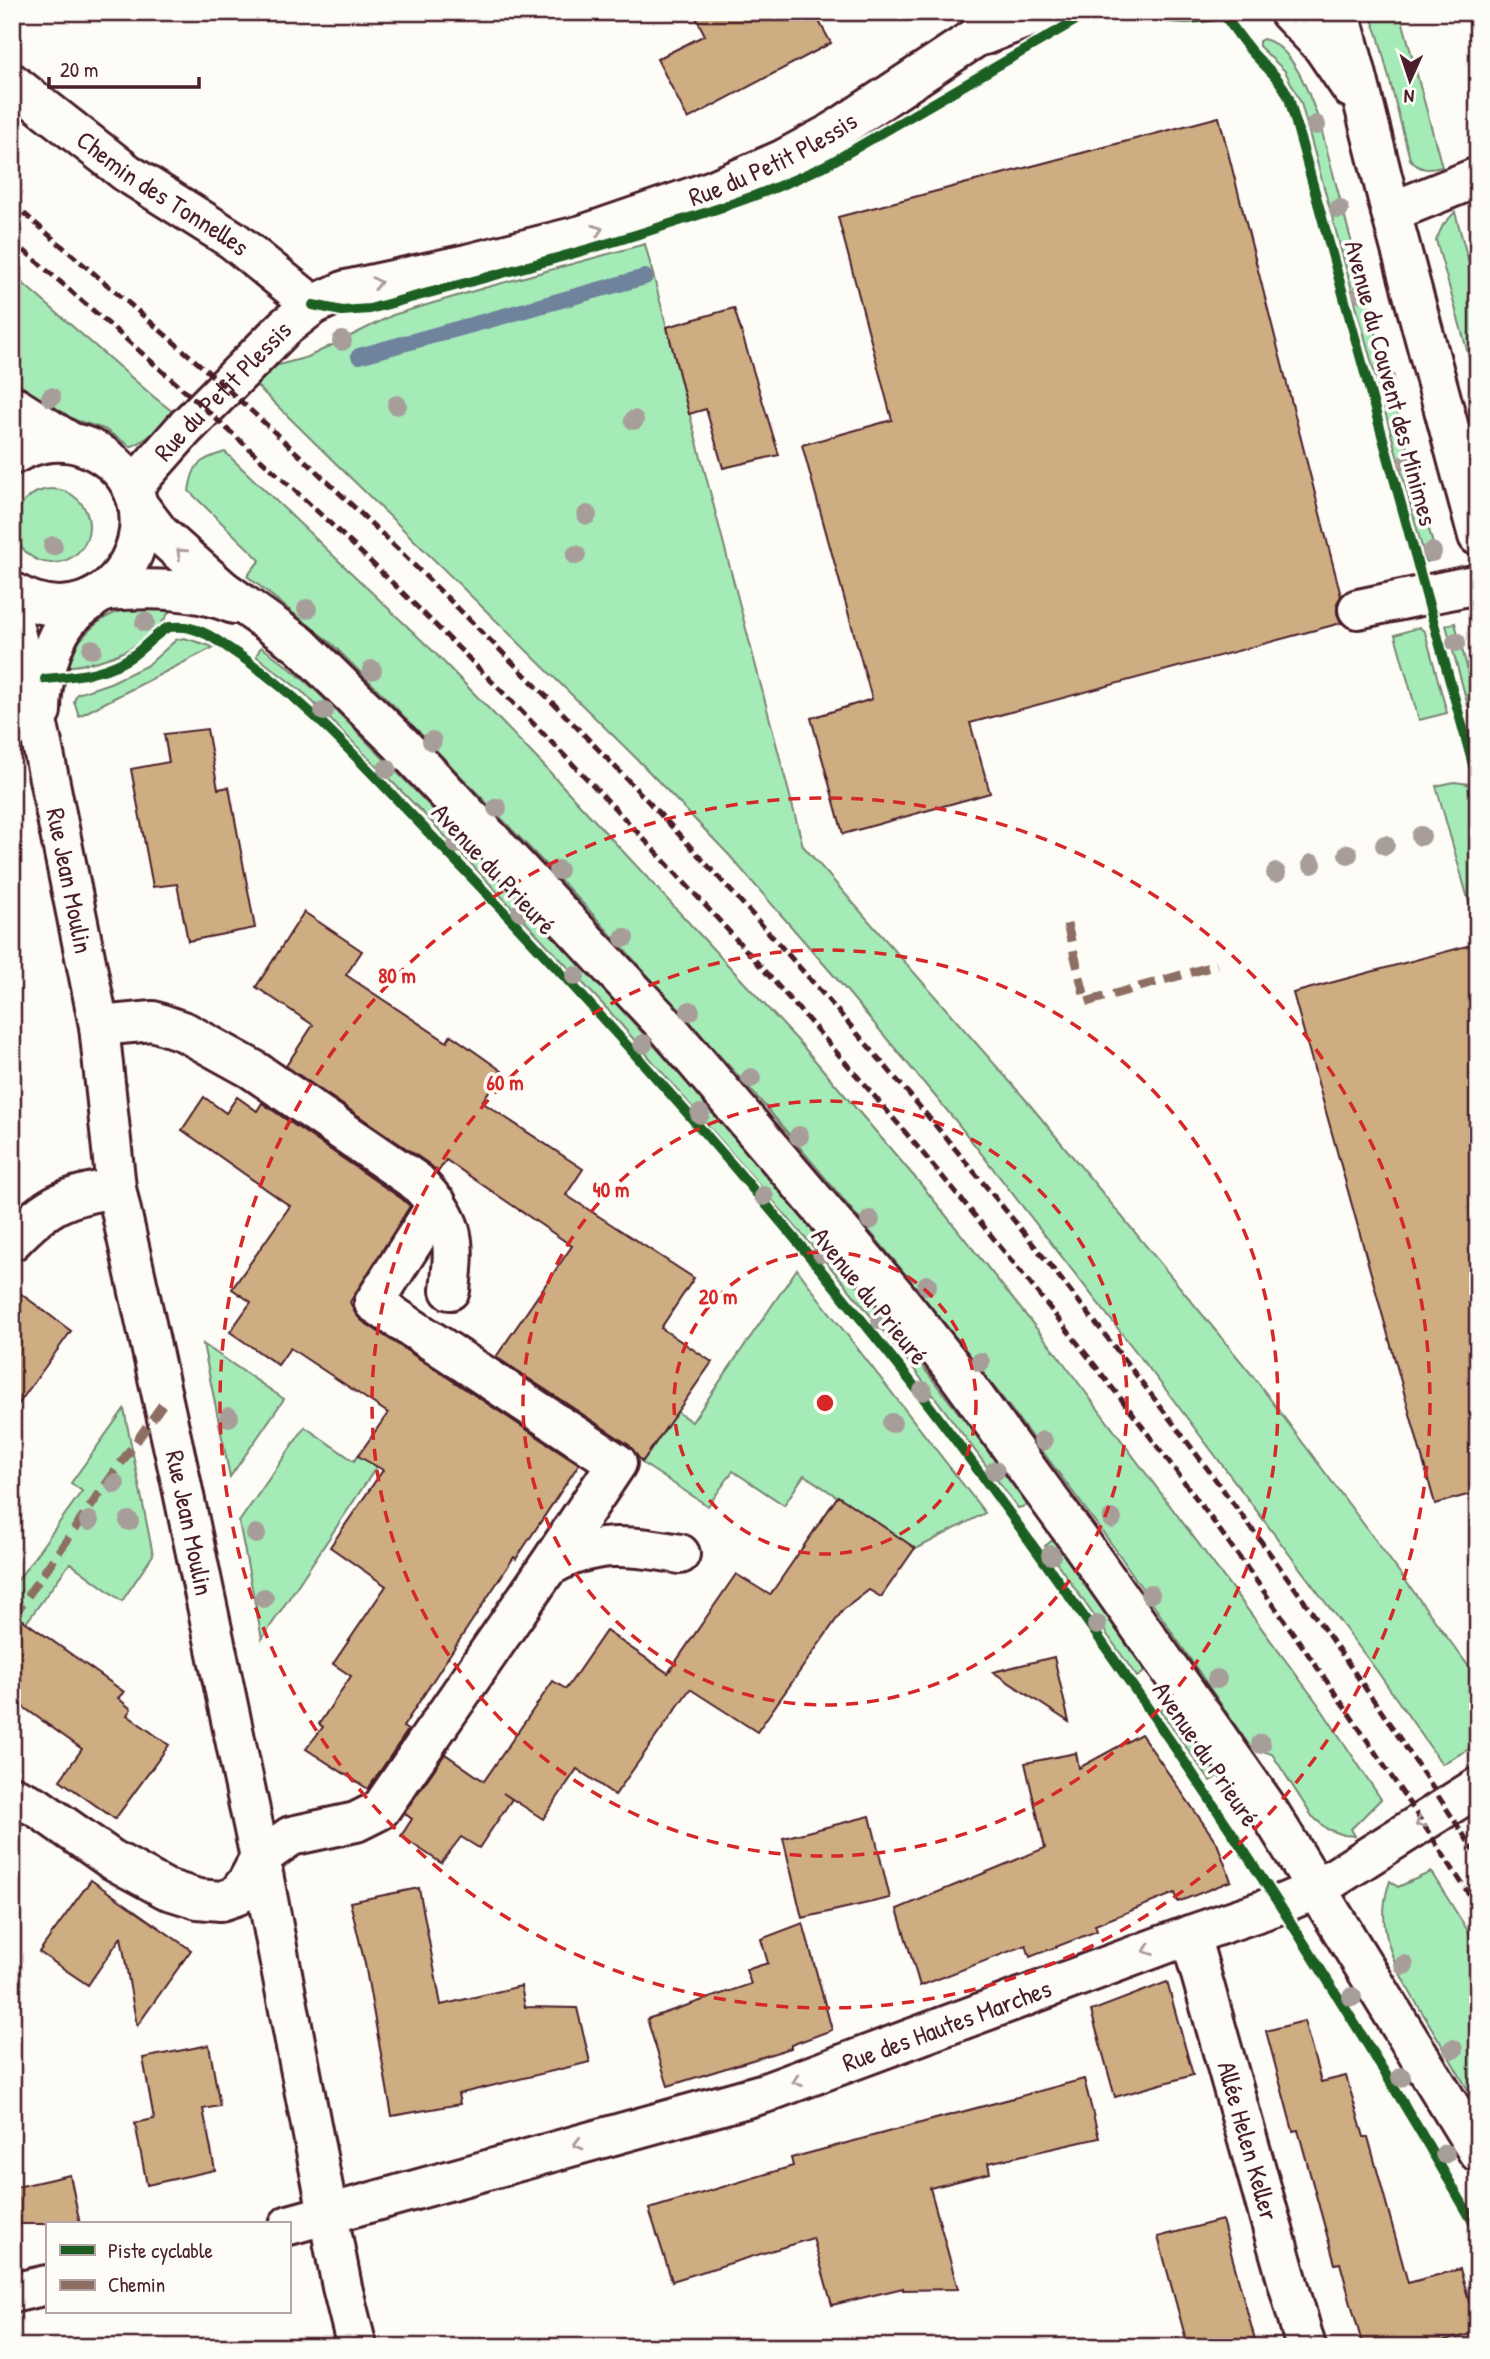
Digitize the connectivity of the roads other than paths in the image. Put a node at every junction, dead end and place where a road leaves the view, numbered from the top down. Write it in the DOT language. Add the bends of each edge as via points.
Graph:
graph roads {
  1 [pos="1006,12"];
  2 [pos="1042,12"];
  3 [pos="1289,12"];
  4 [pos="1337,12"];
  5 [pos="975,38"];
  6 [pos="12,83"];
  7 [pos="1365,111"];
  8 [pos="1478,177"];
  9 [pos="1391,212"];
  10 [pos="313,305"];
  11 [pos="12,405"];
  12 [pos="70,442"];
  13 [pos="12,455"];
  14 [pos="135,497"];
  15 [pos="1478,536"];
  16 [pos="1478,584"];
  17 [pos="12,592"];
  18 [pos="98,596"];
  19 [pos="1357,609"];
  20 [pos="252,612"];
  21 [pos="12,620"];
  22 [pos="40,734"];
  23 [pos="99,1026"];
  24 [pos="116,1188"];
  25 [pos="437,1204"];
  26 [pos="12,1241"];
  27 [pos="450,1290"];
  28 [pos="680,1554"];
  29 [pos="547,1568"];
  30 [pos="1478,1787"];
  31 [pos="12,1796"];
  32 [pos="260,1858"];
  33 [pos="1317,1889"];
  34 [pos="1190,1935"];
  35 [pos="1478,2152"];
  36 [pos="328,2213"];
  37 [pos="290,2225"];
  38 [pos="46,2285"];
  39 [pos="12,2293"];
  40 [pos="357,2347"];
  41 [pos="1306,2347"];
  1 -- 5 [label="street, Rue du Petit Plessis"];
  2 -- 5 [label="street, Rue du Petit Plessis"];
  3 -- 7 [label="street, Avenue du Couvent des Minimes" via="1343,73"];
  4 -- 7 [label="street, Avenue du Couvent des Minimes"];
  10 -- 5 [label="street, Rue du Petit Plessis, one-way" via="346,290 582,235 713,190 830,134"];
  6 -- 10 [label="street, Chemin des Tonnelles" via="127,173 233,240"];
  7 -- 9 [label="street, Avenue du Couvent des Minimes"];
  8 -- 9 [label="street"];
  9 -- 15 [label="street, Avenue du Couvent des Minimes"];
  10 -- 14 [label="street, Rue du Petit Plessis" via="285,327 184,429"];
  11 -- 12 [label="street"];
  12 -- 13 [label="street" via="38,444"];
  12 -- 14 [label="street, Avenue du Prieuré" via="106,458 123,474"];
  14 -- 18 [label="street, Rue Jean Moulin" via="139,529 135,553 117,581"];
  20 -- 14 [label="street, Avenue du Prieuré, one-way" via="160,534"];
  16 -- 19 [label="street"];
  17 -- 18 [label="street, Avenue du Prieuré" via="27,601 59,607"];
  18 -- 20 [label="street, Avenue du Prieuré" via="155,588 222,599"];
  18 -- 22 [label="street, Rue Jean Moulin" via="60,631 41,700"];
  20 -- 33 [label="street, Avenue du Prieuré" via="300,645 400,743 665,1024 895,1295 1081,1543 1265,1805"];
  21 -- 22 [label="street, Rue Jean Moulin"];
  22 -- 23 [label="street, Rue Jean Moulin"];
  23 -- 24 [label="street, Rue Jean Moulin"];
  23 -- 25 [label="street" via="153,1021 209,1044 417,1182"];
  24 -- 26 [label="street" via="57,1202"];
  24 -- 32 [label="street, Rue Jean Moulin"];
  25 -- 27 [label="street" via="448,1221 453,1246"];
  25 -- 29 [label="street" via="374,1303 617,1463"];
  28 -- 29 [label="street" via="628,1545 603,1547 562,1558"];
  29 -- 32 [label="street" via="380,1810 356,1822 291,1836"];
  30 -- 33 [label="street, Rue des Hautes Marches, one-way"];
  31 -- 32 [label="street" via="37,1807 111,1859 166,1889 198,1899 221,1902 236,1896"];
  32 -- 36 [label="street, Rue Jean Moulin"];
  33 -- 34 [label="street, Rue des Hautes Marches"];
  33 -- 35 [label="street, Avenue du Prieuré"];
  34 -- 36 [label="street, Rue des Hautes Marches, one-way" via="765,2093"];
  34 -- 41 [label="street, Allée Helen Keller"];
  36 -- 37 [label="street, Rue des Hautes Marches"];
  36 -- 40 [label="street, Rue Jean Moulin"];
  38 -- 39 [label="street"];
}
